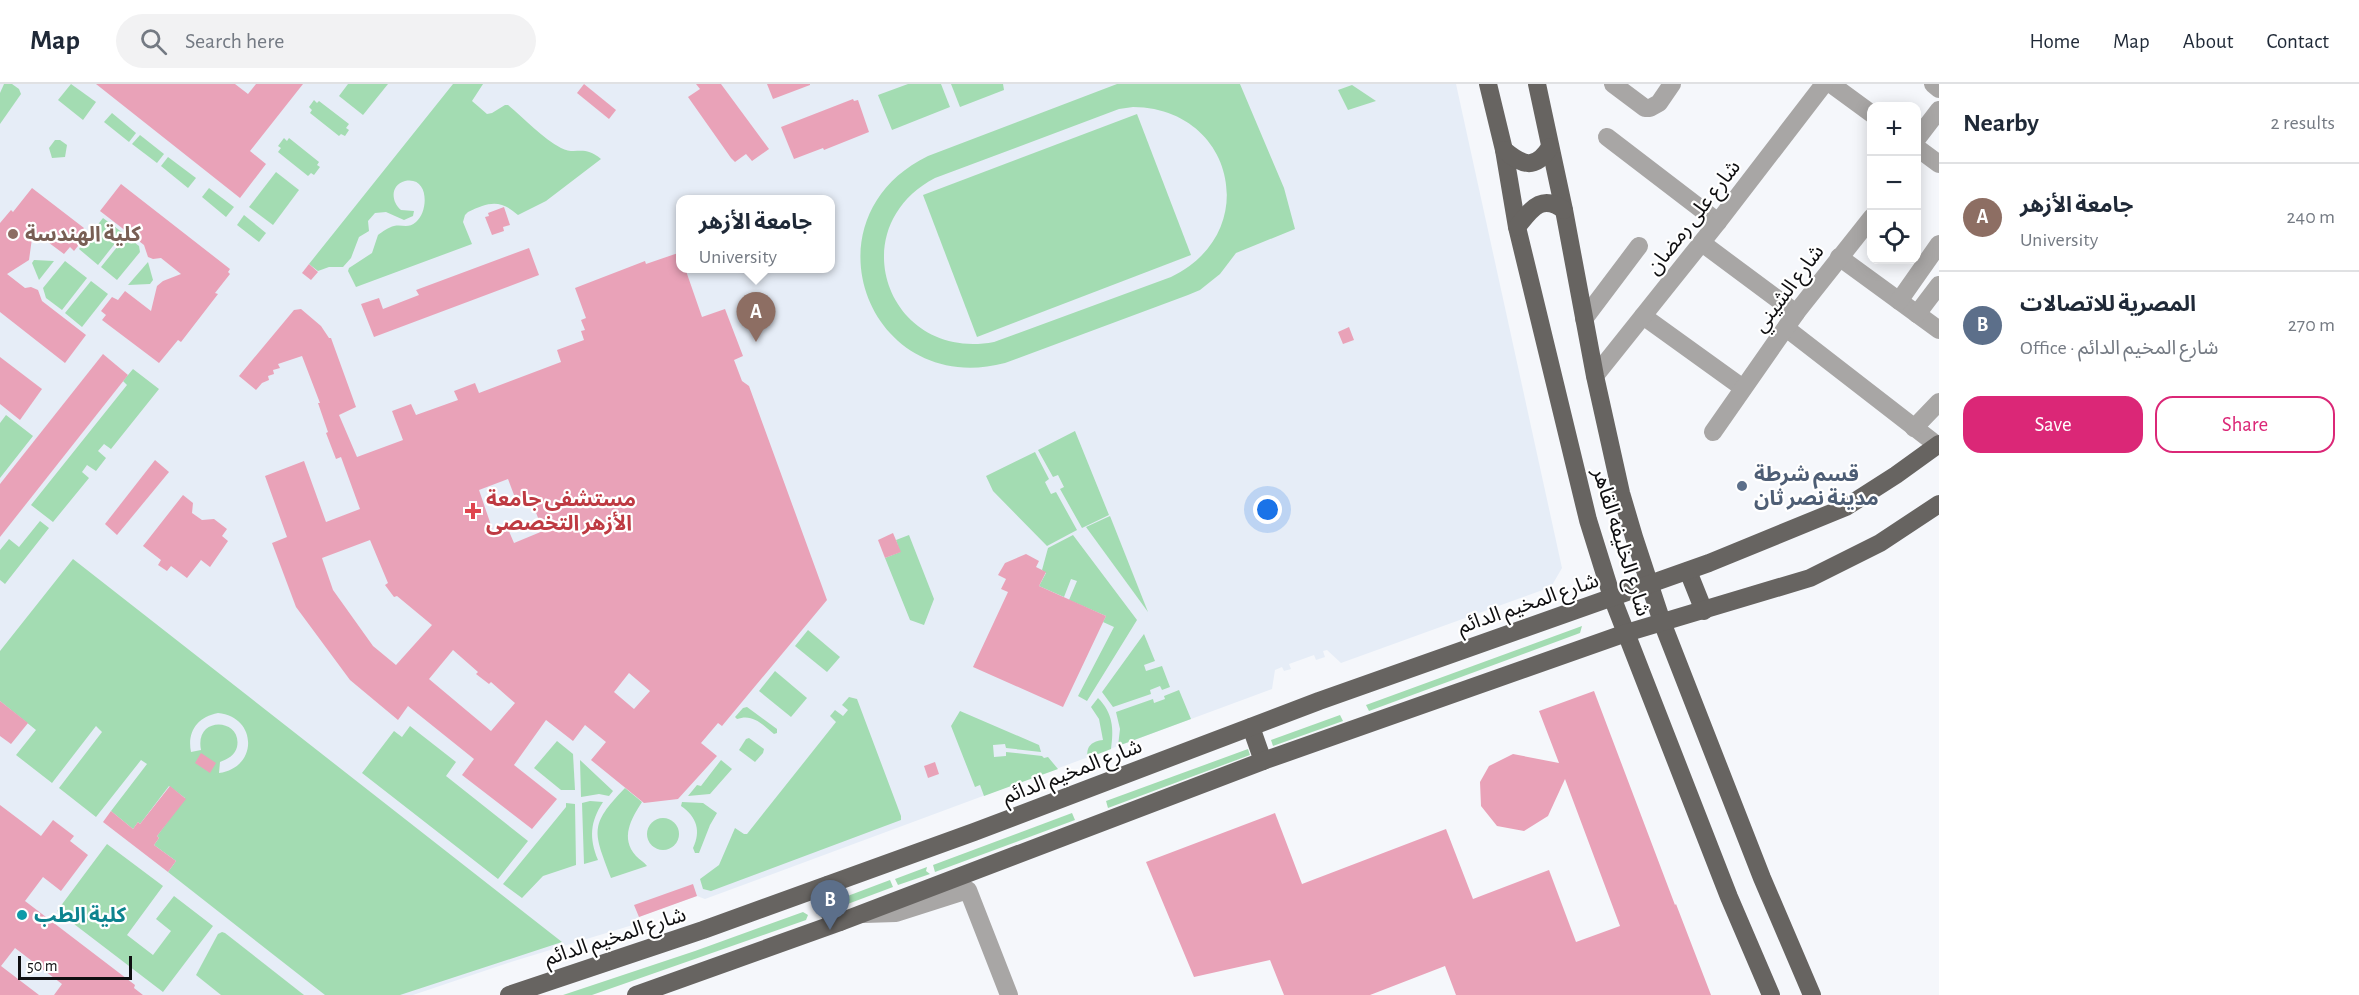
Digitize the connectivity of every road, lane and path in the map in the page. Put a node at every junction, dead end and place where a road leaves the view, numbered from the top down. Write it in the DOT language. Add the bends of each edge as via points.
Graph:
graph roads {
  1 [pos="1488,84"];
  2 [pos="1537,84"];
  3 [pos="1613,84"];
  4 [pos="1672,84"];
  5 [pos="1824,84"];
  6 [pos="1831,84"];
  7 [pos="1933,84"];
  8 [pos="1939,88"];
  9 [pos="1867,110"];
  10 [pos="1939,110"];
  11 [pos="1607,137"];
  12 [pos="1921,144"];
  13 [pos="1550,147"];
  14 [pos="1504,150"];
  15 [pos="1921,152"];
  16 [pos="1939,164"];
  17 [pos="1564,210"];
  18 [pos="1718,222"];
  19 [pos="1867,223"];
  20 [pos="1517,227"];
  21 [pos="1702,243"];
  22 [pos="1939,244"];
  23 [pos="1639,246"];
  24 [pos="1839,257"];
  25 [pos="1938,288"];
  26 [pos="1899,301"];
  27 [pos="1917,315"];
  28 [pos="1643,316"];
  29 [pos="1584,319"];
  30 [pos="1791,321"];
  31 [pos="1939,330"];
  32 [pos="1594,376"];
  33 [pos="1743,388"];
  34 [pos="1939,402"];
  35 [pos="1914,428"];
  36 [pos="1713,432"];
  37 [pos="1938,444"];
  38 [pos="1939,504"];
  39 [pos="1688,570"];
  40 [pos="1649,584"];
  41 [pos="1612,597"];
  42 [pos="1704,611"];
  43 [pos="1662,622"];
  44 [pos="1626,633"];
  45 [pos="1251,727"];
  46 [pos="1263,761"];
  47 [pos="828,885"];
  48 [pos="861,914"];
  49 [pos="840,922"];
  50 [pos="509,995"];
  51 [pos="636,995"];
  52 [pos="1009,995"];
  53 [pos="1771,995"];
  54 [pos="1812,995"];
  1 -- 14 [label="main road, شارع الخليفه القاهر"];
  2 -- 13 [label="main road, شارع الخليفه القاهر"];
  3 -- 4 [label="street" via="1650,108 1659,103"];
  5 -- 18 [label="street, شارع على رمضان"];
  6 -- 9 [label="street"];
  7 -- 8 [label="street"];
  10 -- 12 [label="street"];
  11 -- 18 [label="street"];
  13 -- 14 [label="main road" via="1540,160 1530,163 1520,162"];
  13 -- 17 [label="main road, شارع الخليفه القاهر"];
  14 -- 20 [label="main road, شارع الخليفه القاهر"];
  15 -- 16 [label="street"];
  17 -- 20 [label="main road" via="1554,204 1540,204"];
  17 -- 29 [label="main road, شارع الخليفه القاهر"];
  18 -- 21 [label="street, شارع على رمضان"];
  19 -- 24 [label="street, شارع الشيني"];
  20 -- 41 [label="main road, شارع الخليفه القاهر" via="1588,520"];
  21 -- 28 [label="street, شارع على رمضان"];
  21 -- 30 [label="street"];
  22 -- 26 [label="street"];
  23 -- 29 [label="street"];
  24 -- 26 [label="street"];
  24 -- 30 [label="street, شارع الشيني"];
  25 -- 27 [label="street"];
  26 -- 27 [label="street"];
  27 -- 31 [label="street"];
  28 -- 32 [label="street, شارع على رمضان"];
  28 -- 33 [label="street"];
  29 -- 32 [label="main road, شارع الخليفه القاهر"];
  30 -- 33 [label="street, شارع الشيني"];
  30 -- 35 [label="street"];
  32 -- 40 [label="main road, شارع الخليفه القاهر" via="1621,493"];
  33 -- 36 [label="street, شارع الشيني"];
  34 -- 35 [label="street"];
  35 -- 37 [label="street"];
  37 -- 39 [label="main road, شارع المخيم الدائم" via="1846,507"];
  38 -- 42 [label="main road" via="1880,543 1810,578"];
  39 -- 40 [label="main road, شارع المخيم الدائم"];
  39 -- 42 [label="main road"];
  40 -- 41 [label="main road, شارع المخيم الدائم"];
  40 -- 43 [label="main road, شارع الخليفه القاهر"];
  41 -- 44 [label="main road, شارع الخليفه القاهر"];
  41 -- 45 [label="main road, شارع المخيم الدائم"];
  42 -- 43 [label="main road"];
  43 -- 44 [label="main road"];
  43 -- 54 [label="main road, شارع الخليفه القاهر"];
  44 -- 46 [label="main road"];
  44 -- 53 [label="main road, شارع الخليفه القاهر"];
  45 -- 46 [label="main road"];
  45 -- 47 [label="main road, شارع المخيم الدائم"];
  46 -- 48 [label="main road"];
  47 -- 49 [label="main road" via="825,906"];
  47 -- 50 [label="main road, شارع المخيم الدائم"];
  48 -- 49 [label="main road"];
  48 -- 52 [label="street" via="896,913 968,890"];
  49 -- 51 [label="main road"];
}
